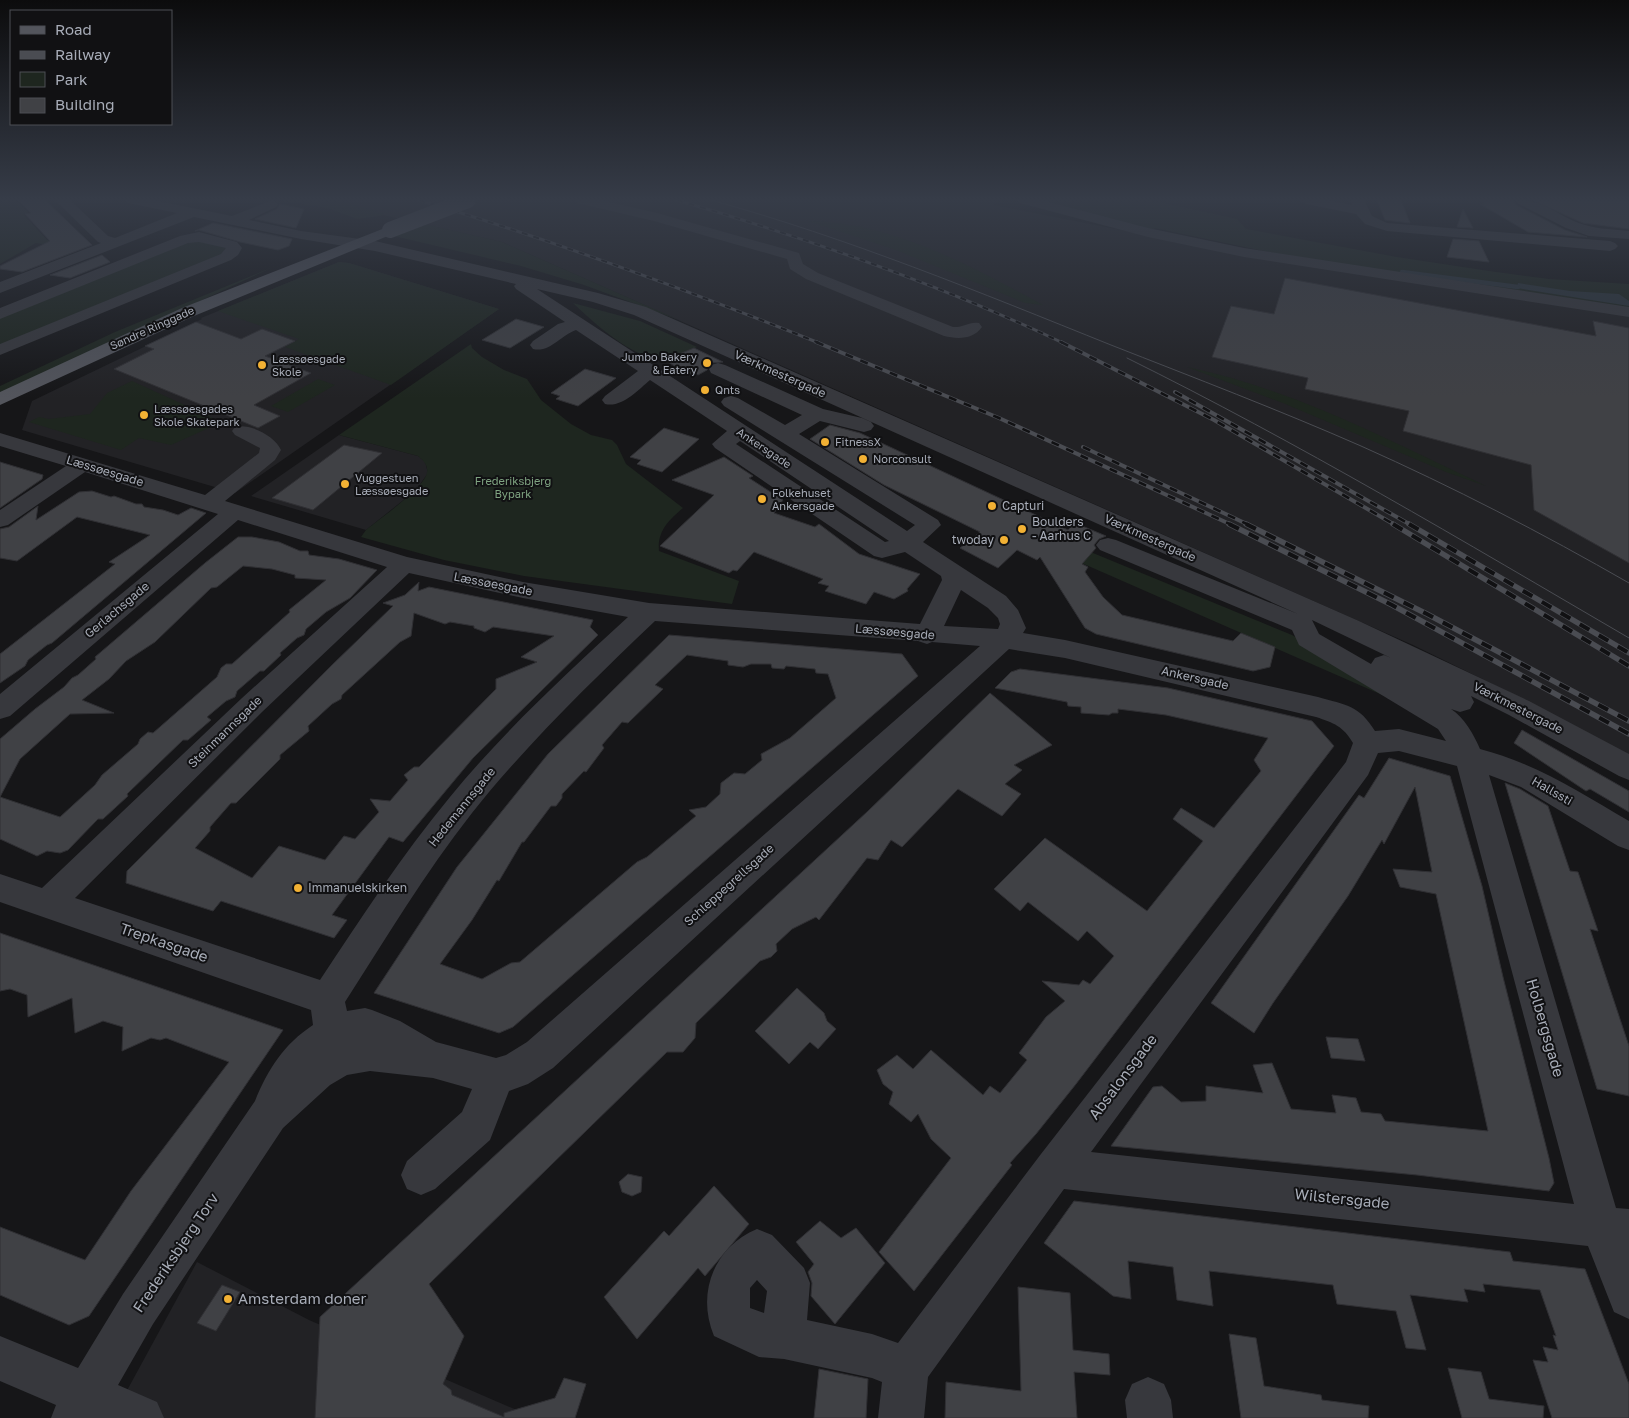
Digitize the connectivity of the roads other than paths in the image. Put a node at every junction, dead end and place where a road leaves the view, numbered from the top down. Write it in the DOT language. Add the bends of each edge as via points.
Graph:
graph roads {
  1 [pos="57,266"];
  2 [pos="118,266"];
  3 [pos="202,266"];
  4 [pos="281,266"];
  5 [pos="293,266"];
  6 [pos="420,266"];
  7 [pos="462,266"];
  8 [pos="796,266"];
  9 [pos="1326,266"];
  10 [pos="509,277"];
  11 [pos="483,280"];
  12 [pos="0,288"];
  13 [pos="527,289"];
  14 [pos="1629,312"];
  15 [pos="0,314"];
  16 [pos="664,323"];
  17 [pos="577,324"];
  18 [pos="973,327"];
  19 [pos="539,345"];
  20 [pos="0,350"];
  21 [pos="718,369"];
  22 [pos="648,372"];
  23 [pos="0,381"];
  24 [pos="760,388"];
  25 [pos="0,399"];
  26 [pos="612,400"];
  27 [pos="731,402"];
  28 [pos="710,412"];
  29 [pos="817,414"];
  30 [pos="242,431"];
  31 [pos="785,434"];
  32 [pos="731,438"];
  33 [pos="0,439"];
  34 [pos="83,464"];
  35 [pos="748,478"];
  36 [pos="208,504"];
  37 [pos="234,512"];
  38 [pos="1064,519"];
  39 [pos="0,520"];
  40 [pos="907,543"];
  41 [pos="1108,545"];
  42 [pos="404,564"];
  43 [pos="952,572"];
  44 [pos="649,612"];
  45 [pos="1303,626"];
  46 [pos="927,635"];
  47 [pos="1004,639"];
  48 [pos="1460,702"];
  49 [pos="0,709"];
  50 [pos="1367,743"];
  51 [pos="1469,757"];
  52 [pos="1629,768"];
  53 [pos="1629,837"];
  54 [pos="0,888"];
  55 [pos="48,903"];
  56 [pos="327,999"];
  57 [pos="333,1035"];
  58 [pos="433,1060"];
  59 [pos="496,1077"];
  60 [pos="269,1114"];
  61 [pos="1054,1168"];
  62 [pos="421,1175"];
  63 [pos="1615,1228"];
  64 [pos="1629,1297"];
  65 [pos="784,1337"];
  66 [pos="0,1358"];
  67 [pos="906,1369"];
  68 [pos="80,1407"];
  69 [pos="141,1418"];
  70 [pos="901,1418"];
  1 -- 12 [label="street"];
  2 -- 15 [label="street"];
  3 -- 20 [label="street"];
  4 -- 23 [label="main road, Søndre Ringgade" via="152,312"];
  5 -- 25 [label="main road, Søndre Ringgade"];
  6 -- 11 [label="street, Værkmestergade"];
  7 -- 10 [label="street, Værkmestergade"];
  8 -- 18 [label="street" via="812,276 950,332 963,332"];
  9 -- 14 [label="street"];
  10 -- 13 [label="street, Ankersgade"];
  10 -- 16 [label="street, Værkmestergade" via="618,304"];
  11 -- 13 [label="street, Værkmestergade"];
  11 -- 17 [label="street, Ankersgade"];
  13 -- 16 [label="street, Værkmestergade"];
  13 -- 17 [label="street, Ankersgade"];
  16 -- 52 [label="street, Værkmestergade" via="1350,626 1519,708"];
  17 -- 19 [label="street" via="564,328"];
  17 -- 22 [label="street, Ankersgade"];
  21 -- 24 [label="street"];
  22 -- 26 [label="street"];
  22 -- 28 [label="street, Ankersgade"];
  24 -- 27 [label="street"];
  24 -- 29 [label="street"];
  27 -- 28 [label="street"];
  27 -- 31 [label="street"];
  28 -- 32 [label="street, Ankersgade"];
  29 -- 31 [label="street"];
  29 -- 38 [label="street" via="856,422"];
  30 -- 36 [label="street" via="271,450 268,456"];
  31 -- 40 [label="street" via="930,525"];
  32 -- 35 [label="street" via="711,452"];
  32 -- 40 [label="street, Ankersgade" via="882,551"];
  33 -- 34 [label="street, Læssøesgade"];
  34 -- 36 [label="street, Læssøesgade"];
  34 -- 39 [label="street"];
  36 -- 37 [label="street, Læssøesgade"];
  37 -- 42 [label="street, Læssøesgade"];
  37 -- 49 [label="street, Gerlachsgade"];
  40 -- 43 [label="street"];
  41 -- 45 [label="street"];
  42 -- 44 [label="street, Læssøesgade" via="514,589"];
  42 -- 55 [label="street, Steinmannsgade"];
  43 -- 46 [label="street" via="954,580"];
  43 -- 47 [label="street" via="1006,610 1013,628"];
  44 -- 46 [label="street, Læssøesgade"];
  44 -- 56 [label="street, Hedemannsgade" via="556,700 481,782 413,869"];
  45 -- 48 [label="street"];
  45 -- 51 [label="street, Holbergsgade" via="1308,639 1448,721"];
  46 -- 47 [label="street, Læssøesgade"];
  47 -- 50 [label="street, Ankersgade" via="1065,649 1318,707 1355,723"];
  47 -- 59 [label="street, Schleppegrellsgade" via="540,1055 515,1071"];
  50 -- 51 [label="street" via="1399,740"];
  50 -- 61 [label="street, Absalonsgade" via="1358,767"];
  51 -- 53 [label="street, Hallssti" via="1531,779"];
  51 -- 63 [label="street, Holbergsgade"];
  54 -- 55 [label="street, Trepkasgade"];
  55 -- 56 [label="street, Trepkasgade"];
  56 -- 57 [label="street"];
  57 -- 58 [label="street, Frederiksbjerg Torv" via="364,1026 395,1038"];
  57 -- 60 [label="street, Frederiksbjerg Torv" via="302,1056 284,1080"];
  58 -- 59 [label="street"];
  58 -- 60 [label="street, Frederiksbjerg Torv" via="370,1053 342,1058 316,1072"];
  59 -- 62 [label="street" via="476,1126"];
  60 -- 68 [label="street, Frederiksbjerg Torv" via="138,1309"];
  61 -- 63 [label="street, Wilstersgade"];
  61 -- 67 [label="street, Absalonsgade"];
  63 -- 64 [label="street, Holbergsgade"];
  65 -- 67 [label="street" via="872,1356"];
  66 -- 68 [label="street"];
  67 -- 70 [label="street"];
  68 -- 69 [label="street"];
}
